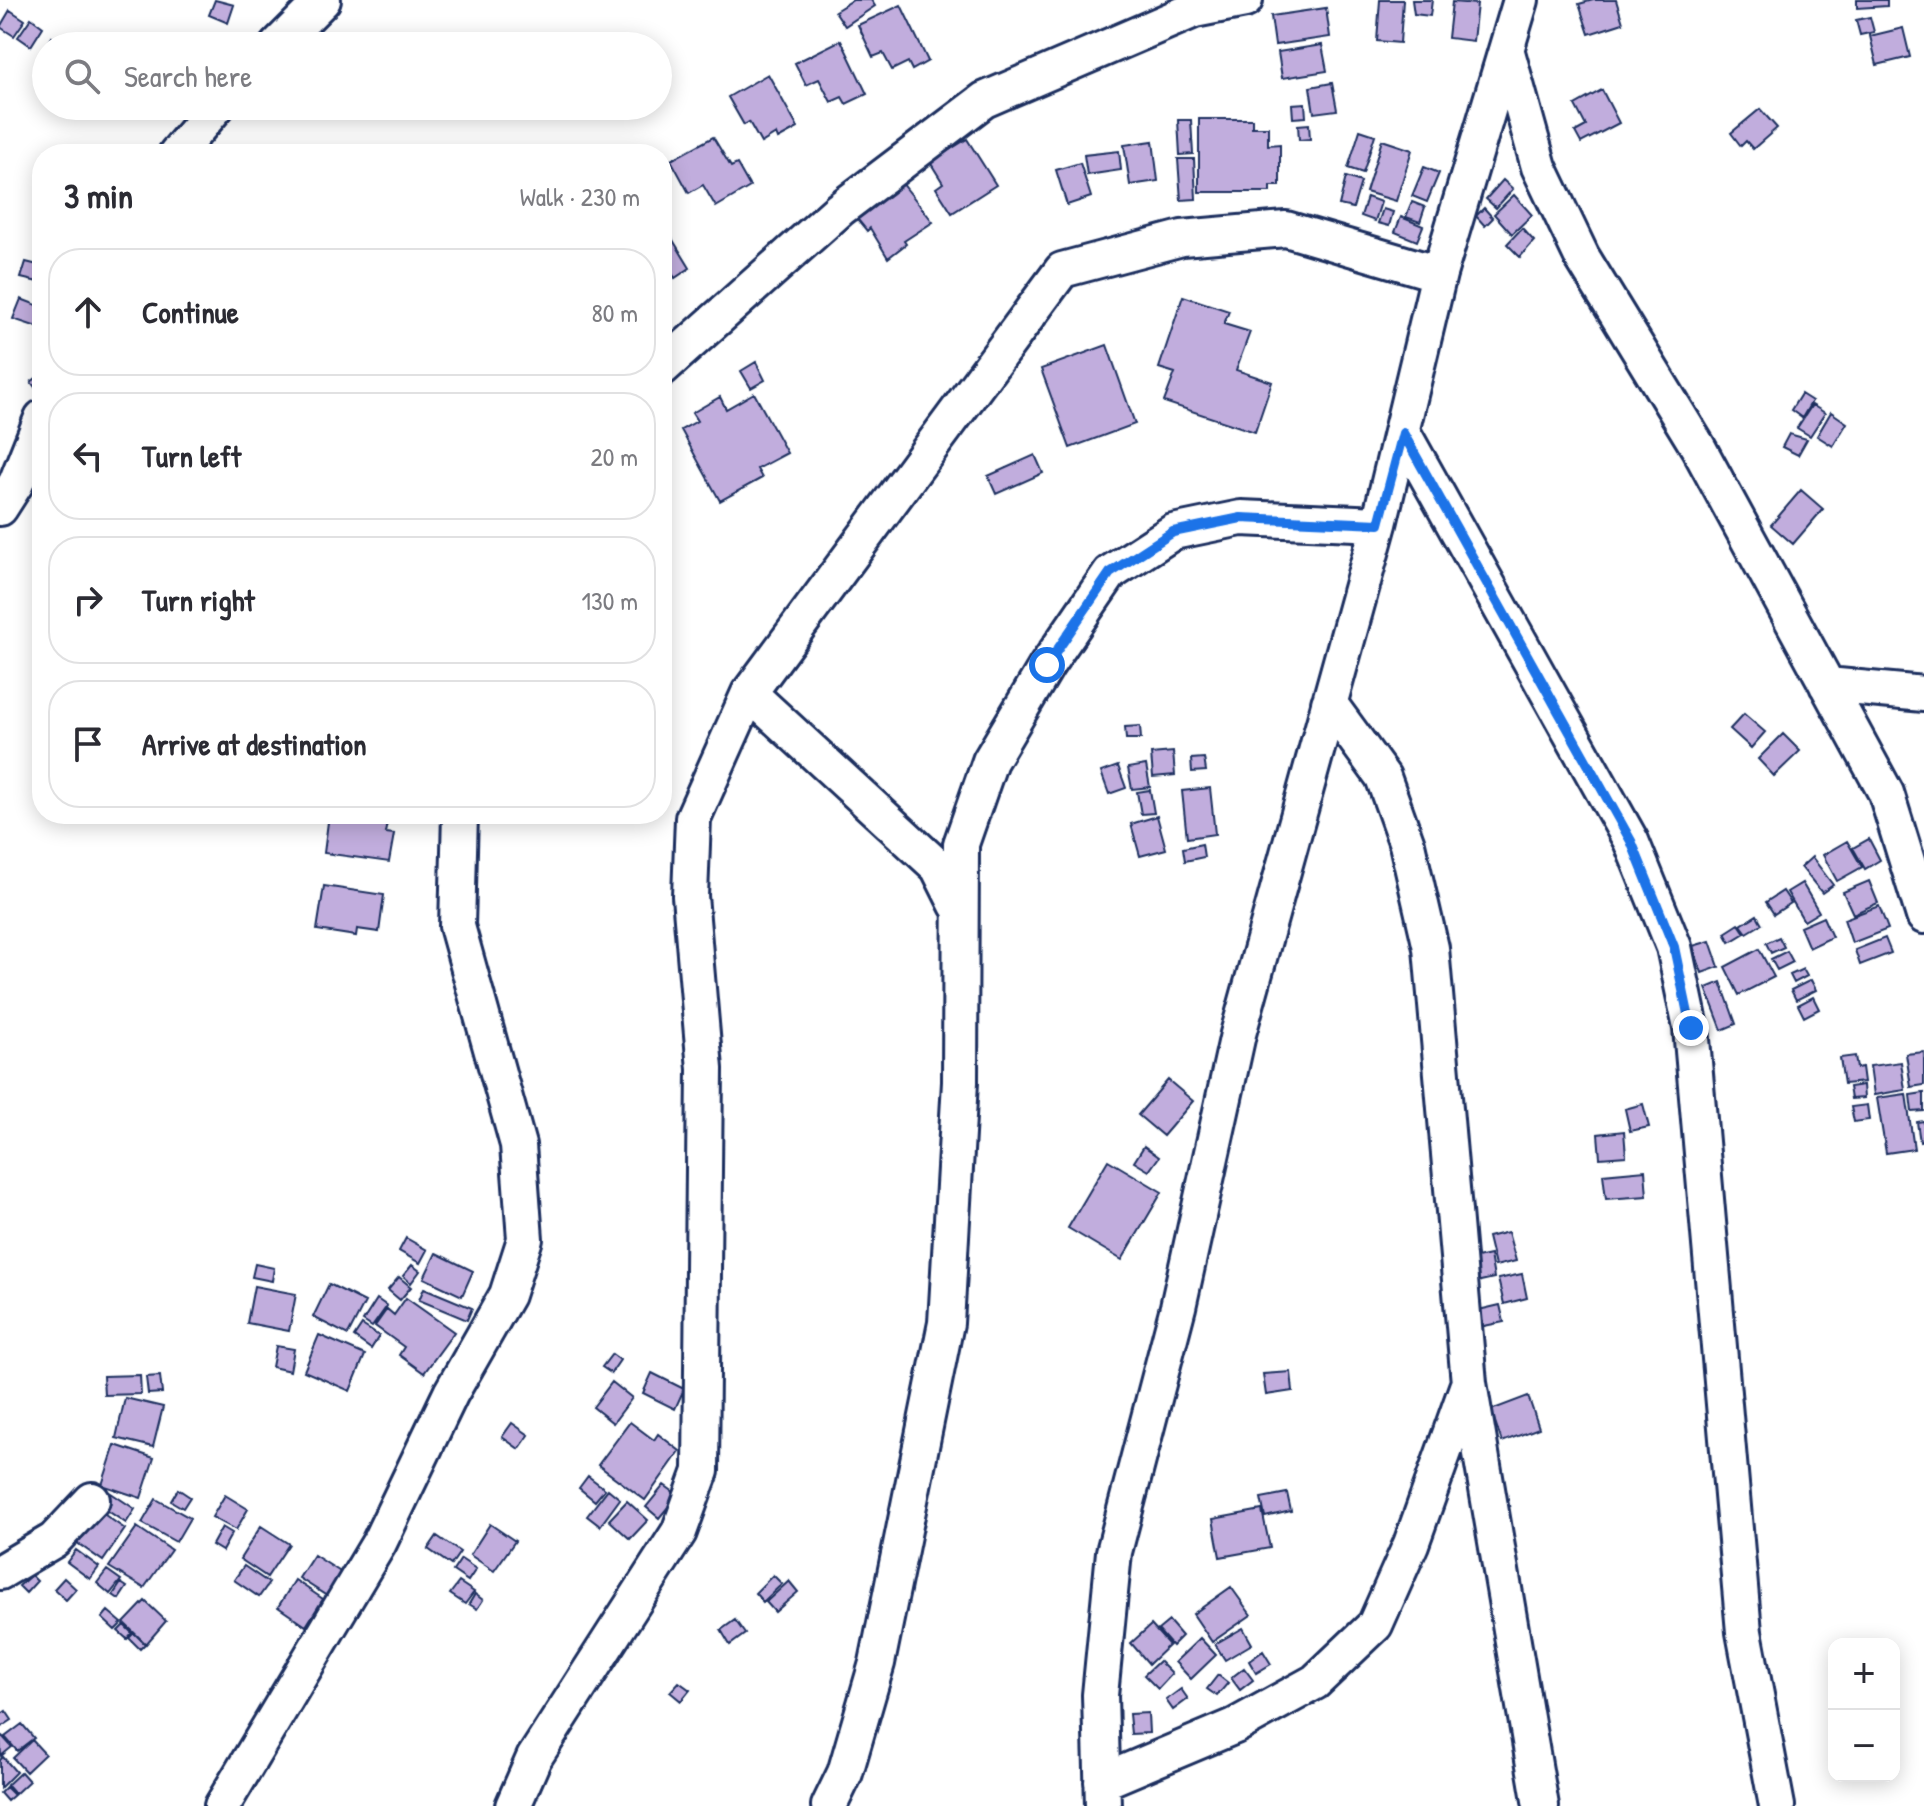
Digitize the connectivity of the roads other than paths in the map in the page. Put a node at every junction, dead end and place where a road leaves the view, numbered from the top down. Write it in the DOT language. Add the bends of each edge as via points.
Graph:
graph roads {
  1 [pos="323,0"];
  2 [pos="1245,0"];
  3 [pos="1521,0"];
  4 [pos="291,32"];
  5 [pos="1507,52"];
  6 [pos="205,120"];
  7 [pos="185,144"];
  8 [pos="1439,274"];
  9 [pos="672,359"];
  10 [pos="1403,433"];
  11 [pos="32,443"];
  12 [pos="0,508"];
  13 [pos="1379,524"];
  14 [pos="1827,685"];
  15 [pos="749,693"];
  16 [pos="1924,694"];
  17 [pos="1329,703"];
  18 [pos="460,824"];
  19 [pos="950,856"];
  20 [pos="1924,916"];
  21 [pos="1469,1383"];
  22 [pos="92,1500"];
  23 [pos="0,1572"];
  24 [pos="1102,1794"];
  25 [pos="222,1806"];
  26 [pos="513,1806"];
  27 [pos="829,1806"];
  28 [pos="1541,1806"];
  29 [pos="1777,1806"];
  1 -- 4 [label="street"];
  2 -- 9 [label="street" via="1194,10 984,100 840,209"];
  3 -- 5 [label="street"];
  5 -- 8 [label="street"];
  5 -- 14 [label="street" via="1539,167 1582,257 1698,447"];
  6 -- 7 [label="street"];
  8 -- 10 [label="street"];
  8 -- 15 [label="street" via="1286,229 1182,238 1062,270"];
  10 -- 13 [label="street"];
  10 -- 29 [label="street" via="1631,841 1674,947 1691,1028 1744,1632"];
  11 -- 12 [label="street"];
  13 -- 17 [label="street"];
  13 -- 19 [label="street" via="1241,518 1173,532 1110,573 990,761"];
  14 -- 16 [label="street"];
  14 -- 20 [label="street" via="1886,793"];
  15 -- 19 [label="street"];
  15 -- 26 [label="street" via="693,818 690,896 705,1069 701,1471 679,1532 534,1758"];
  17 -- 21 [label="street" via="1383,777 1407,844 1431,948"];
  17 -- 24 [label="street" via="1238,1034 1178,1307 1114,1552 1100,1695"];
  18 -- 25 [label="street" via="457,926 518,1145 525,1239 507,1295 451,1393 379,1543"];
  19 -- 27 [label="street" via="960,911 960,1082 946,1323 877,1663 845,1773"];
  21 -- 24 [label="street" via="1411,1544 1375,1625 1315,1682"];
  21 -- 28 [label="street"];
  22 -- 23 [label="street" via="54,1540"];
}
